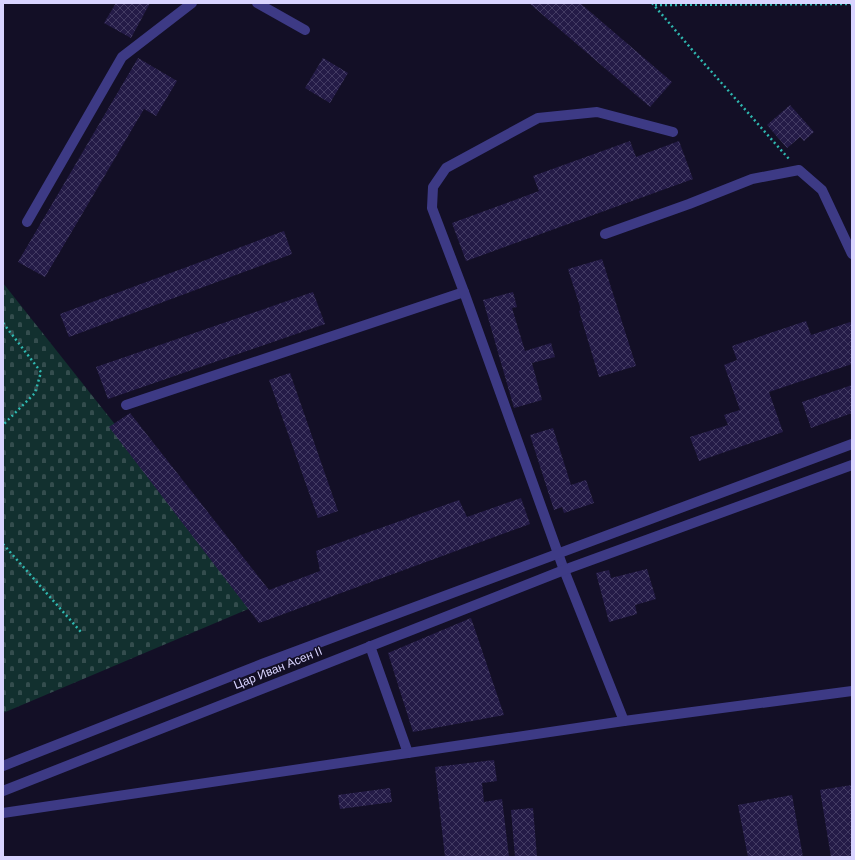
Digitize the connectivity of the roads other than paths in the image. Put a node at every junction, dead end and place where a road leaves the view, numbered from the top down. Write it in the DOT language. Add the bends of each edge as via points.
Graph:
graph roads {
  1 [pos="192,3"];
  2 [pos="257,3"];
  3 [pos="305,30"];
  4 [pos="673,132"];
  5 [pos="27,222"];
  6 [pos="606,234"];
  7 [pos="852,254"];
  8 [pos="464,292"];
  9 [pos="126,405"];
  10 [pos="852,444"];
  11 [pos="852,465"];
  12 [pos="558,553"];
  13 [pos="564,570"];
  14 [pos="370,646"];
  15 [pos="852,691"];
  16 [pos="624,721"];
  17 [pos="408,753"];
  18 [pos="3,766"];
  19 [pos="3,791"];
  20 [pos="3,812"];
  1 -- 5 [label="street" via="122,57"];
  2 -- 3 [label="street"];
  4 -- 8 [label="street" via="597,112 538,118 446,168 433,187 432,208"];
  6 -- 7 [label="street" via="752,179 799,170 822,190"];
  8 -- 9 [label="street"];
  8 -- 12 [label="street"];
  10 -- 12 [label="street, Цар Иван Асен II"];
  11 -- 13 [label="street, Цар Иван Асен II"];
  12 -- 13 [label="street"];
  12 -- 18 [label="street, Цар Иван Асен II" via="262,664"];
  13 -- 14 [label="street, Цар Иван Асен II"];
  13 -- 16 [label="street"];
  14 -- 17 [label="street"];
  14 -- 19 [label="street, Цар Иван Асен II"];
  15 -- 16 [label="street"];
  16 -- 17 [label="street"];
  17 -- 20 [label="street"];
}
